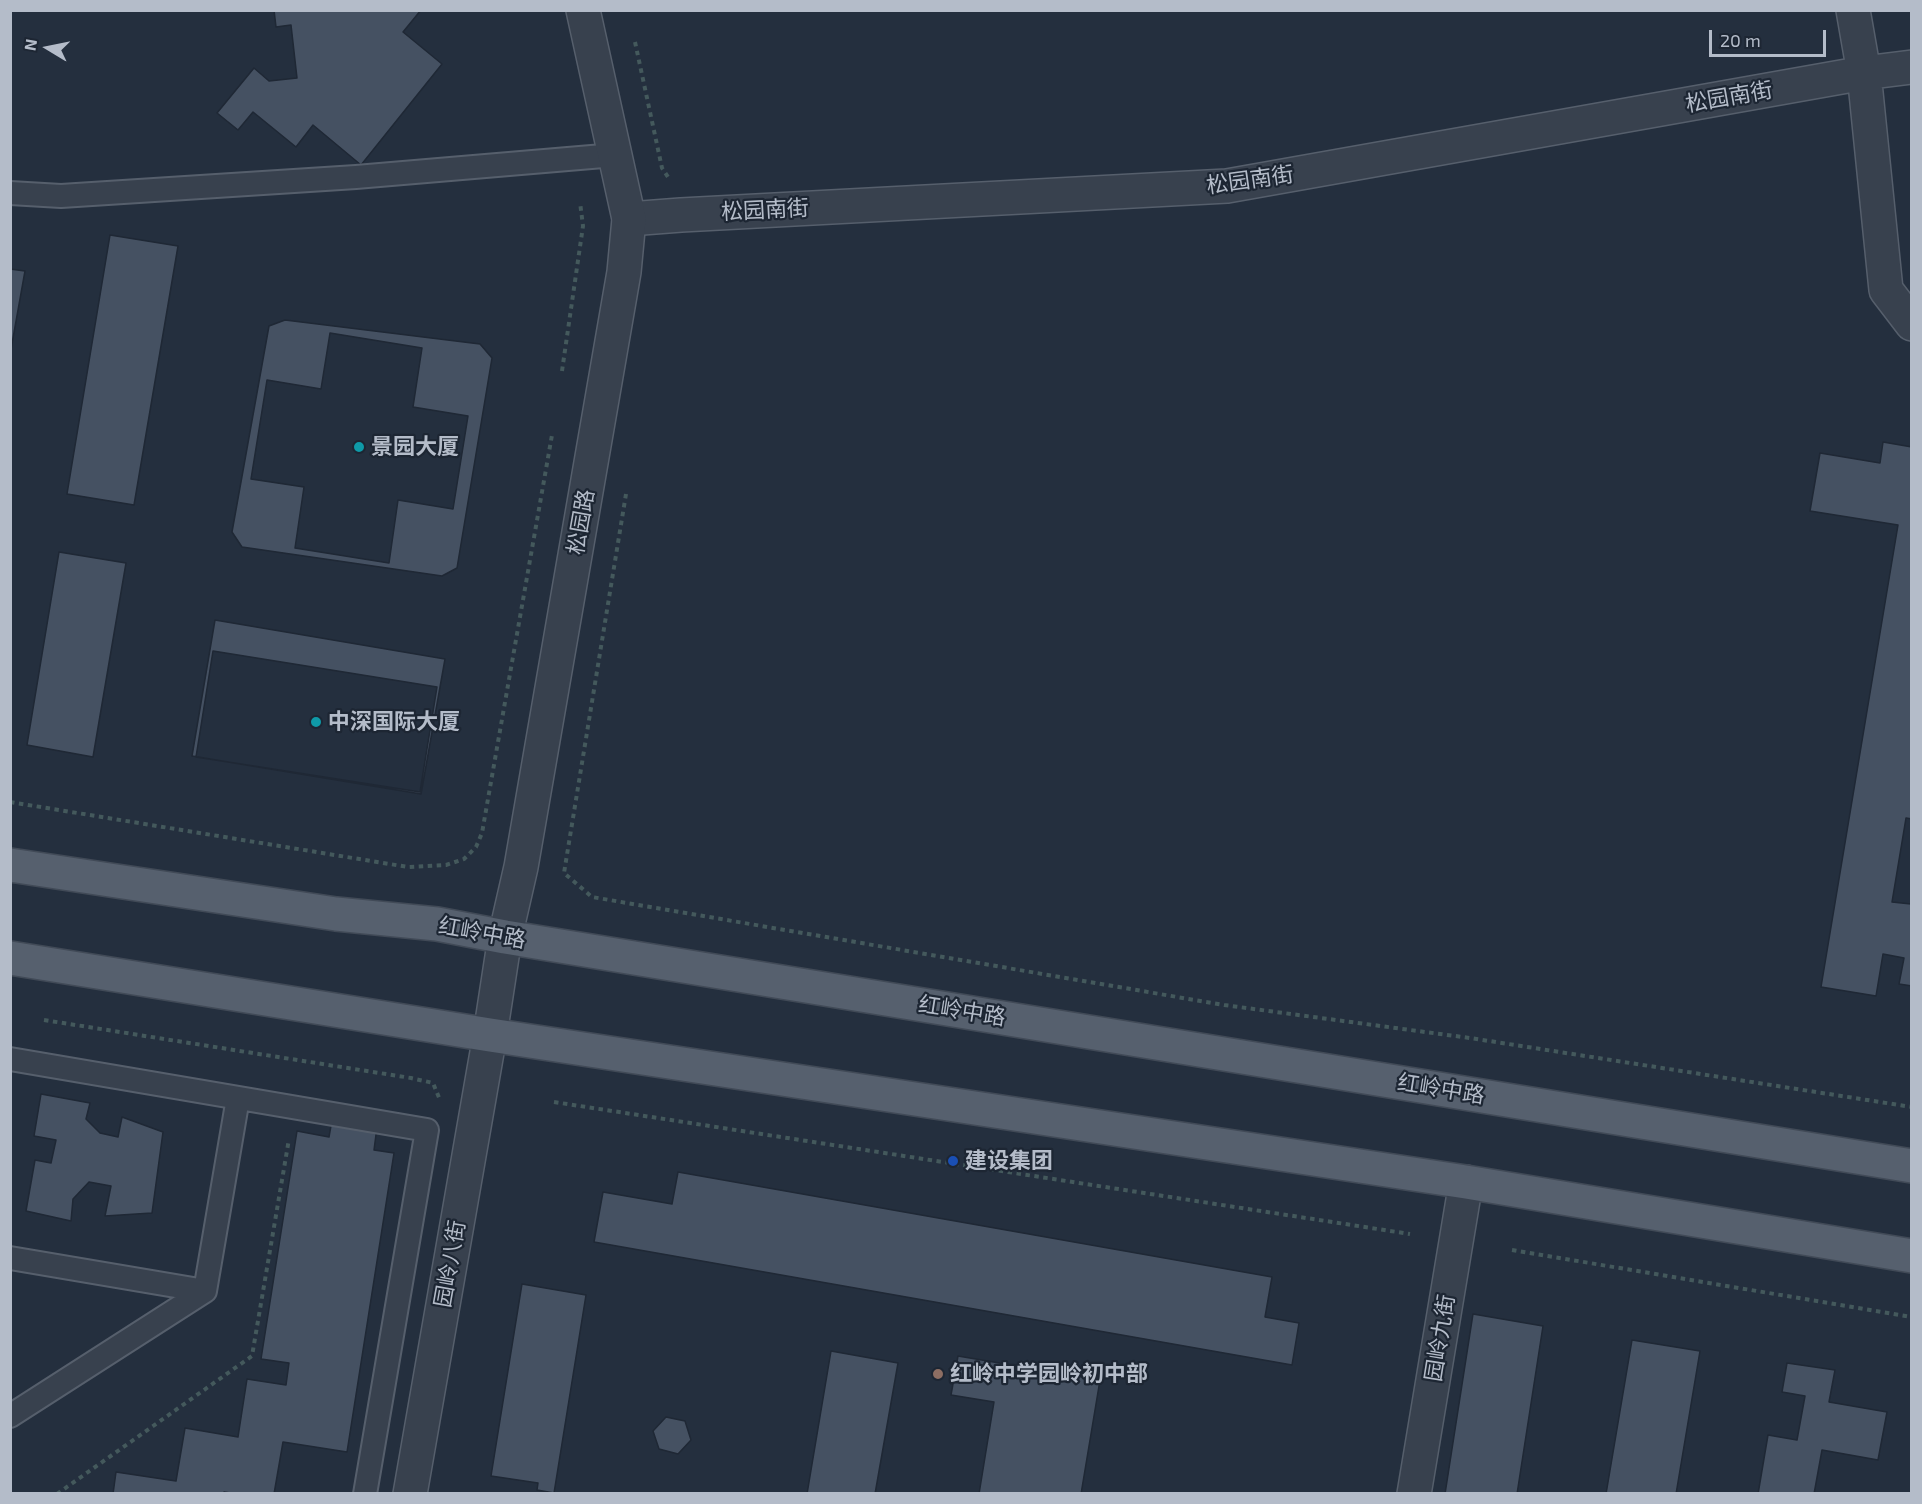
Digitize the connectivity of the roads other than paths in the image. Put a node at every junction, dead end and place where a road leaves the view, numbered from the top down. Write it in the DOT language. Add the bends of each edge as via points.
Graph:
graph roads {
  1 [pos="583,10"];
  2 [pos="1853,10"];
  3 [pos="1911,67"];
  4 [pos="1864,73"];
  5 [pos="615,155"];
  6 [pos="10,193"];
  7 [pos="628,219"];
  8 [pos="1911,324"];
  9 [pos="10,866"];
  10 [pos="505,937"];
  11 [pos="10,958"];
  12 [pos="490,1035"];
  13 [pos="10,1059"];
  14 [pos="238,1098"];
  15 [pos="1911,1166"];
  16 [pos="1466,1182"];
  17 [pos="1911,1256"];
  18 [pos="10,1258"];
  19 [pos="205,1291"];
  20 [pos="10,1416"];
  21 [pos="365,1494"];
  22 [pos="410,1494"];
  23 [pos="1414,1494"];
  1 -- 5 [label="street, 松园路"];
  2 -- 4 [label="street"];
  3 -- 4 [label="street, 松园南街"];
  4 -- 7 [label="street, 松园南街" via="1227,186"];
  4 -- 8 [label="street" via="1886,290"];
  5 -- 6 [label="lane" via="61,196"];
  5 -- 7 [label="street, 松园路"];
  7 -- 10 [label="street, 松园路" via="622,284 521,867"];
  9 -- 10 [label="main road, 红岭中路" via="336,914 437,924"];
  10 -- 12 [label="street, 松园路"];
  10 -- 15 [label="main road, 红岭中路"];
  11 -- 12 [label="main road"];
  12 -- 16 [label="main road"];
  12 -- 22 [label="street, 园岭八街"];
  13 -- 14 [label="lane"];
  14 -- 19 [label="lane"];
  14 -- 21 [label="lane" via="427,1130"];
  16 -- 17 [label="main road"];
  16 -- 23 [label="street, 园岭九街"];
  18 -- 19 [label="lane"];
  19 -- 20 [label="lane"];
}
